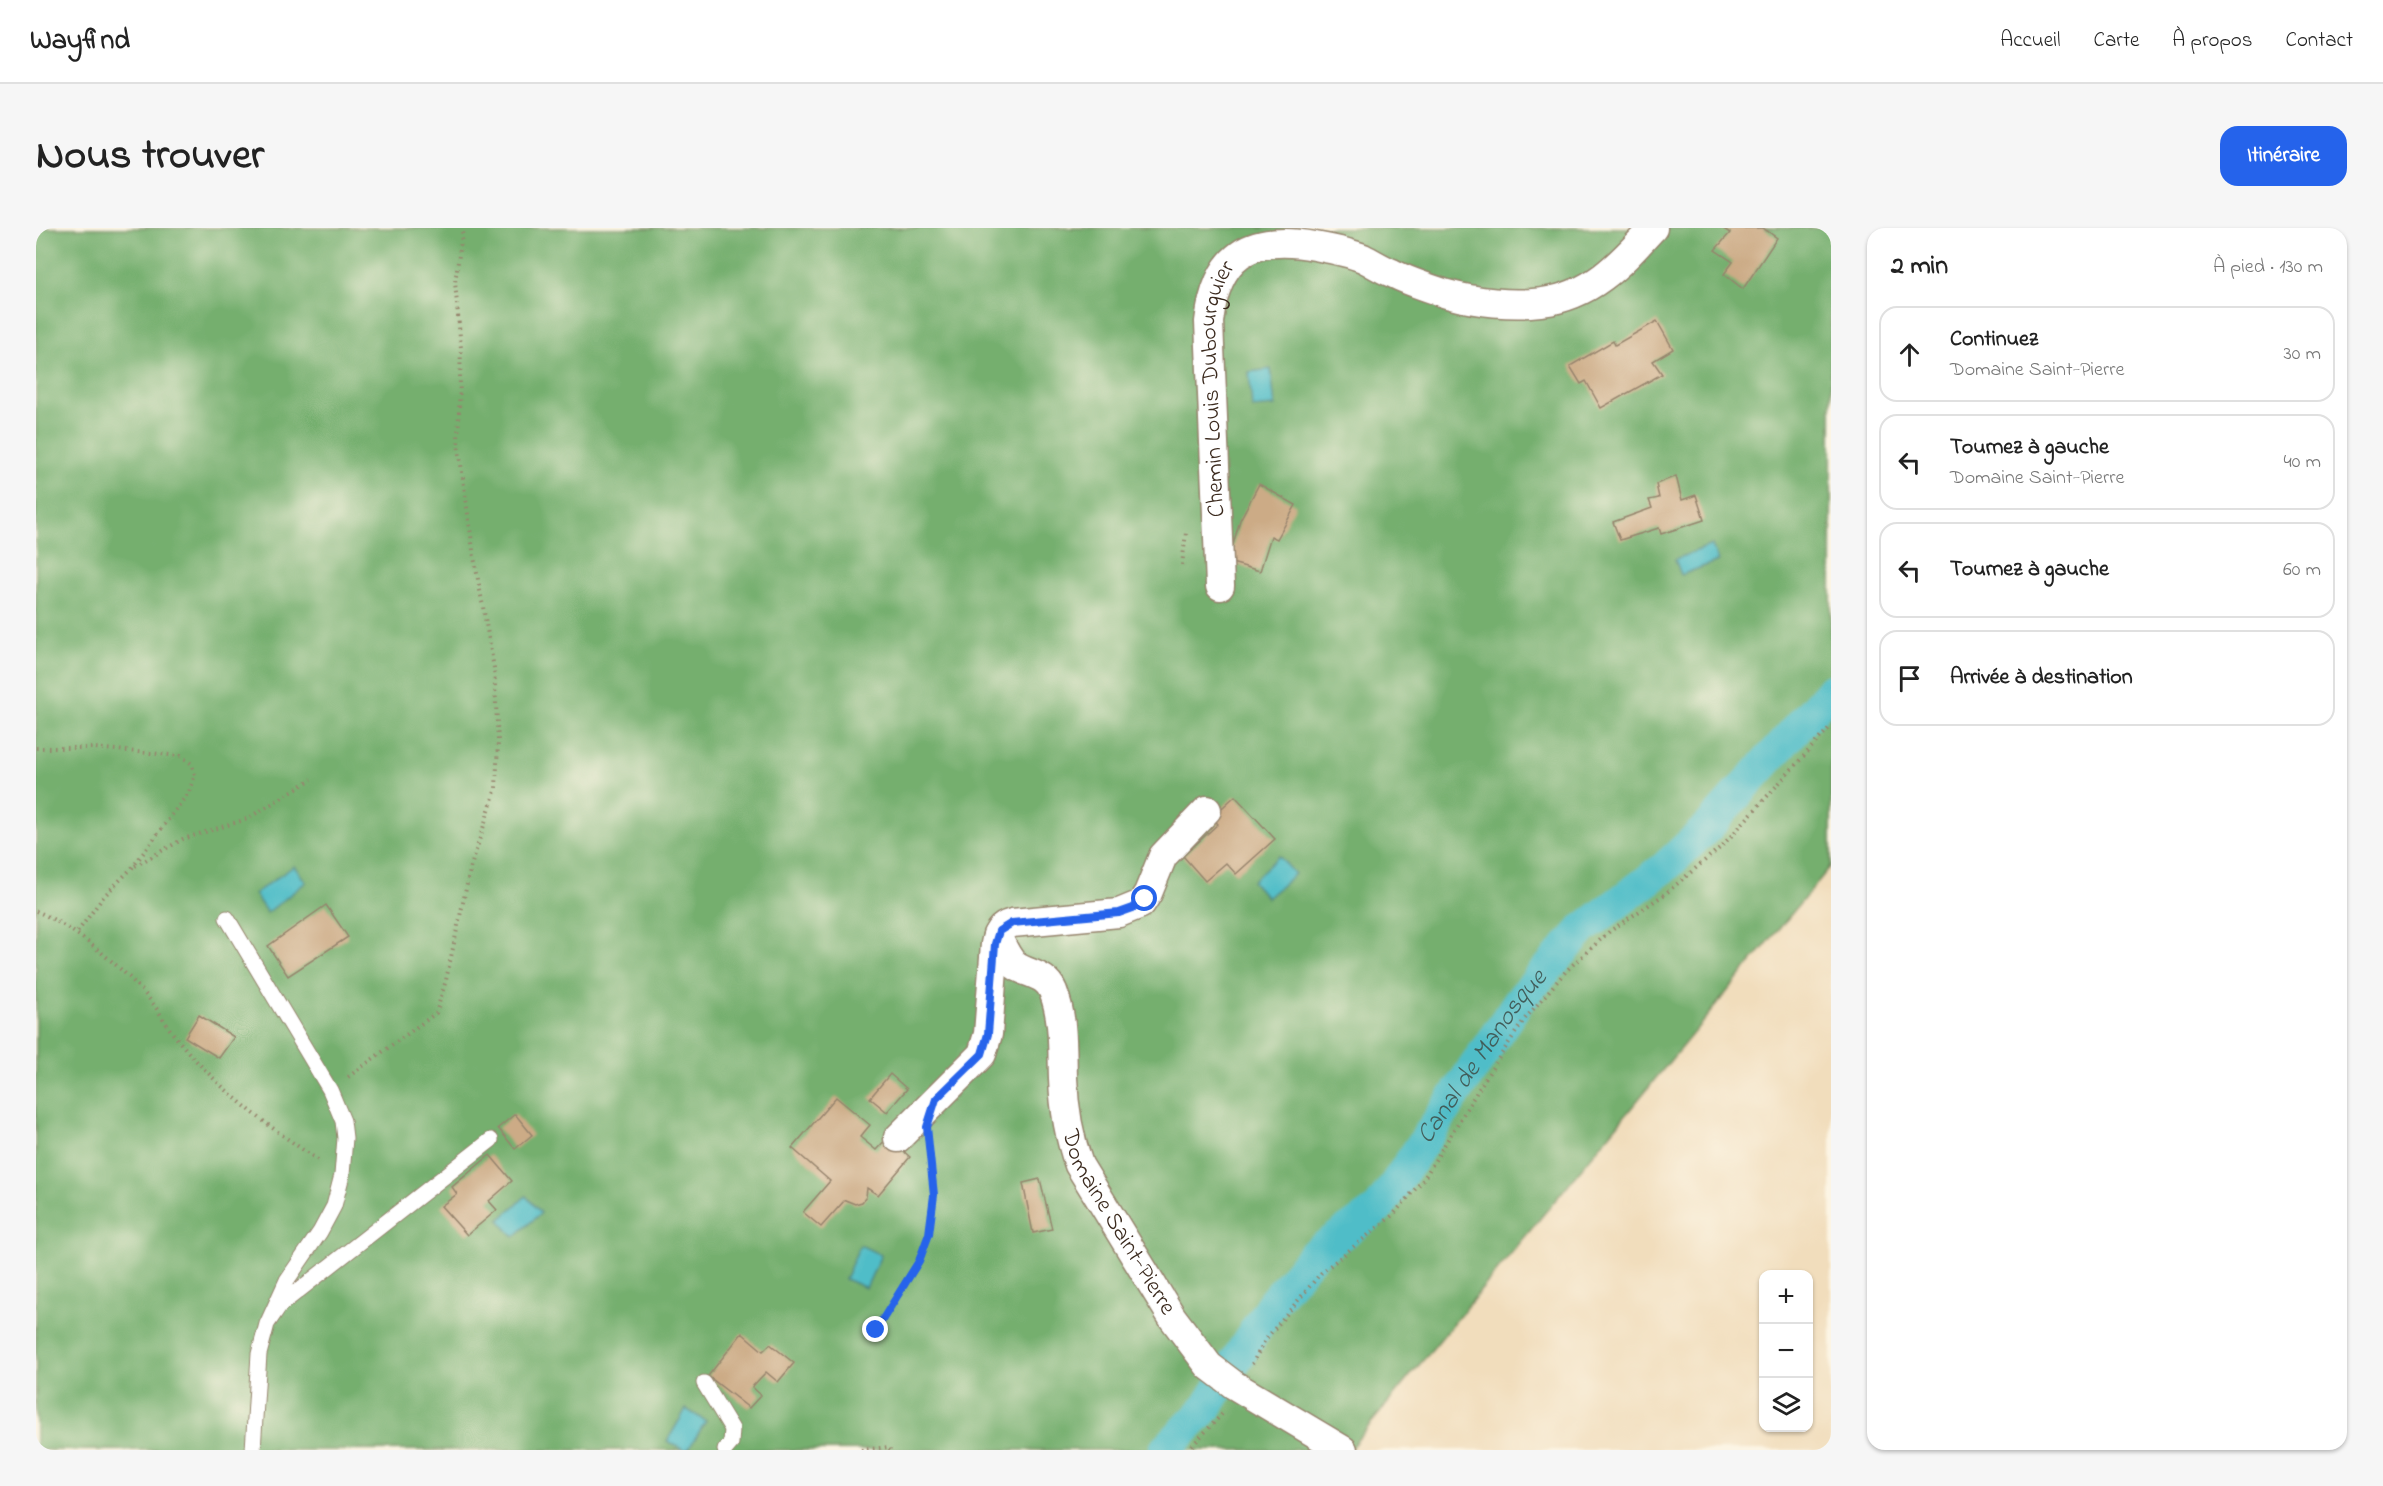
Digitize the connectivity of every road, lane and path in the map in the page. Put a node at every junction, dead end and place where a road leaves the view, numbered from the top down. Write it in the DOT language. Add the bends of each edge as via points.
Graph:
graph roads {
  1 [pos="462,228"];
  2 [pos="1653,228"];
  3 [pos="1220,586"];
  4 [pos="1831,726"];
  5 [pos="36,748"];
  6 [pos="312,779"];
  7 [pos="1207,810"];
  8 [pos="132,868"];
  9 [pos="36,910"];
  10 [pos="227,918"];
  11 [pos="75,934"];
  12 [pos="997,935"];
  13 [pos="330,1090"];
  14 [pos="936,1099"];
  15 [pos="898,1138"];
  16 [pos="491,1140"];
  17 [pos="342,1175"];
  18 [pos="267,1324"];
  19 [pos="876,1330"];
  20 [pos="704,1383"];
  21 [pos="1237,1386"];
  22 [pos="253,1450"];
  23 [pos="725,1450"];
  24 [pos="861,1450"];
  25 [pos="890,1450"];
  26 [pos="1188,1450"];
  27 [pos="1343,1450"];
  1 -- 13 [label="path" via="455,282 461,348 458,443 494,668 496,788 471,866 436,1013"];
  2 -- 3 [label="street, Chemin Louis Dubourguier" via="1620,264 1586,289 1541,302 1450,295 1353,255 1298,243 1265,244 1236,257 1216,286 1209,322"];
  4 -- 21 [label="path" via="1722,846 1665,894 1610,931 1567,970 1524,1020 1423,1180 1393,1215 1321,1273 1302,1294 1265,1340"];
  5 -- 8 [label="path" via="181,756 192,764 195,775 189,792"];
  6 -- 8 [label="path" via="247,819 183,839"];
  7 -- 12 [label="street" via="1163,856 1141,904 1119,913 1012,923"];
  8 -- 11 [label="path"];
  9 -- 11 [label="path"];
  10 -- 13 [label="lane"];
  11 -- 17 [label="path" via="133,981 178,1041 227,1089 290,1142"];
  12 -- 14 [label="street" via="985,1048"];
  12 -- 21 [label="street, Domaine Saint-Pierre" via="1011,961 1045,979 1054,995 1063,1034 1066,1115 1079,1165 1172,1317 1209,1366"];
  13 -- 17 [label="lane" via="343,1121"];
  14 -- 15 [label="street"];
  14 -- 19 [label="path" via="927,1127 934,1195 929,1234 919,1261"];
  16 -- 18 [label="lane" via="288,1298"];
  17 -- 18 [label="lane" via="334,1206 287,1280"];
  18 -- 22 [label="lane" via="259,1354"];
  20 -- 23 [label="lane" via="732,1429 731,1443"];
  21 -- 26 [label="path" via="1230,1404"];
  21 -- 27 [label="street, Domaine Saint-Pierre"];
  24 -- 25 [label="path"];
}
